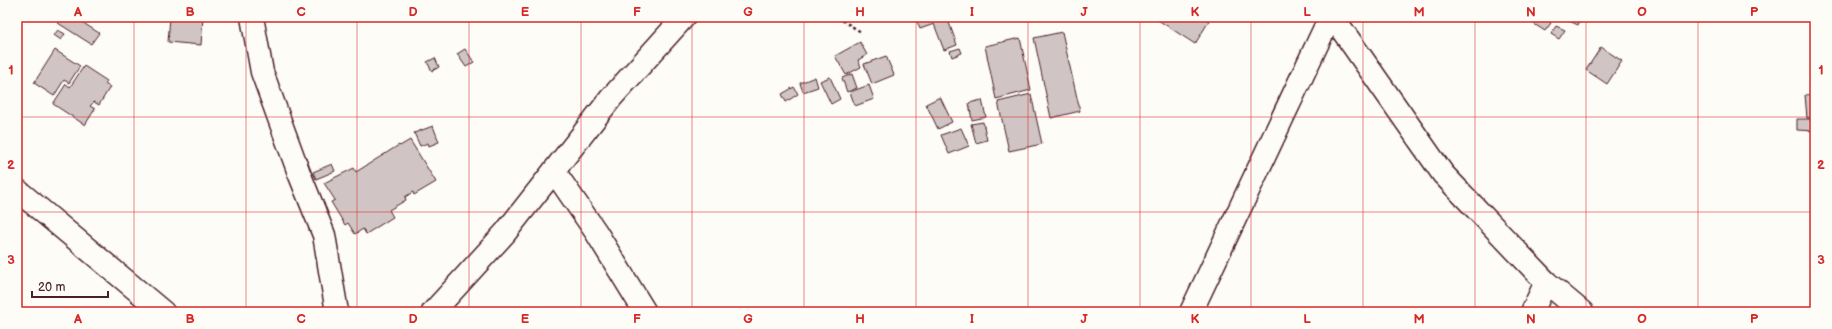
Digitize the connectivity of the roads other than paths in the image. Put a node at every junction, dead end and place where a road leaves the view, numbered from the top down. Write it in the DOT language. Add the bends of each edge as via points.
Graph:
graph roads {
  1 [pos="252,17"];
  2 [pos="1330,17"];
  3 [pos="1333,17"];
  4 [pos="681,18"];
  5 [pos="554,171"];
  6 [pos="17,190"];
  7 [pos="1546,282"];
  8 [pos="163,312"];
  9 [pos="337,312"];
  10 [pos="433,312"];
  11 [pos="645,312"];
  12 [pos="1191,312"];
  13 [pos="1532,312"];
  14 [pos="1582,312"];
  1 -- 9 [label="street" via="262,72 324,235"];
  2 -- 12 [label="street"];
  3 -- 7 [label="street" via="1443,174"];
  4 -- 5 [label="street" via="611,98"];
  5 -- 10 [label="street" via="505,233"];
  5 -- 11 [label="street" via="596,232"];
  6 -- 8 [label="street"];
  7 -- 13 [label="street"];
  7 -- 14 [label="street"];
}
